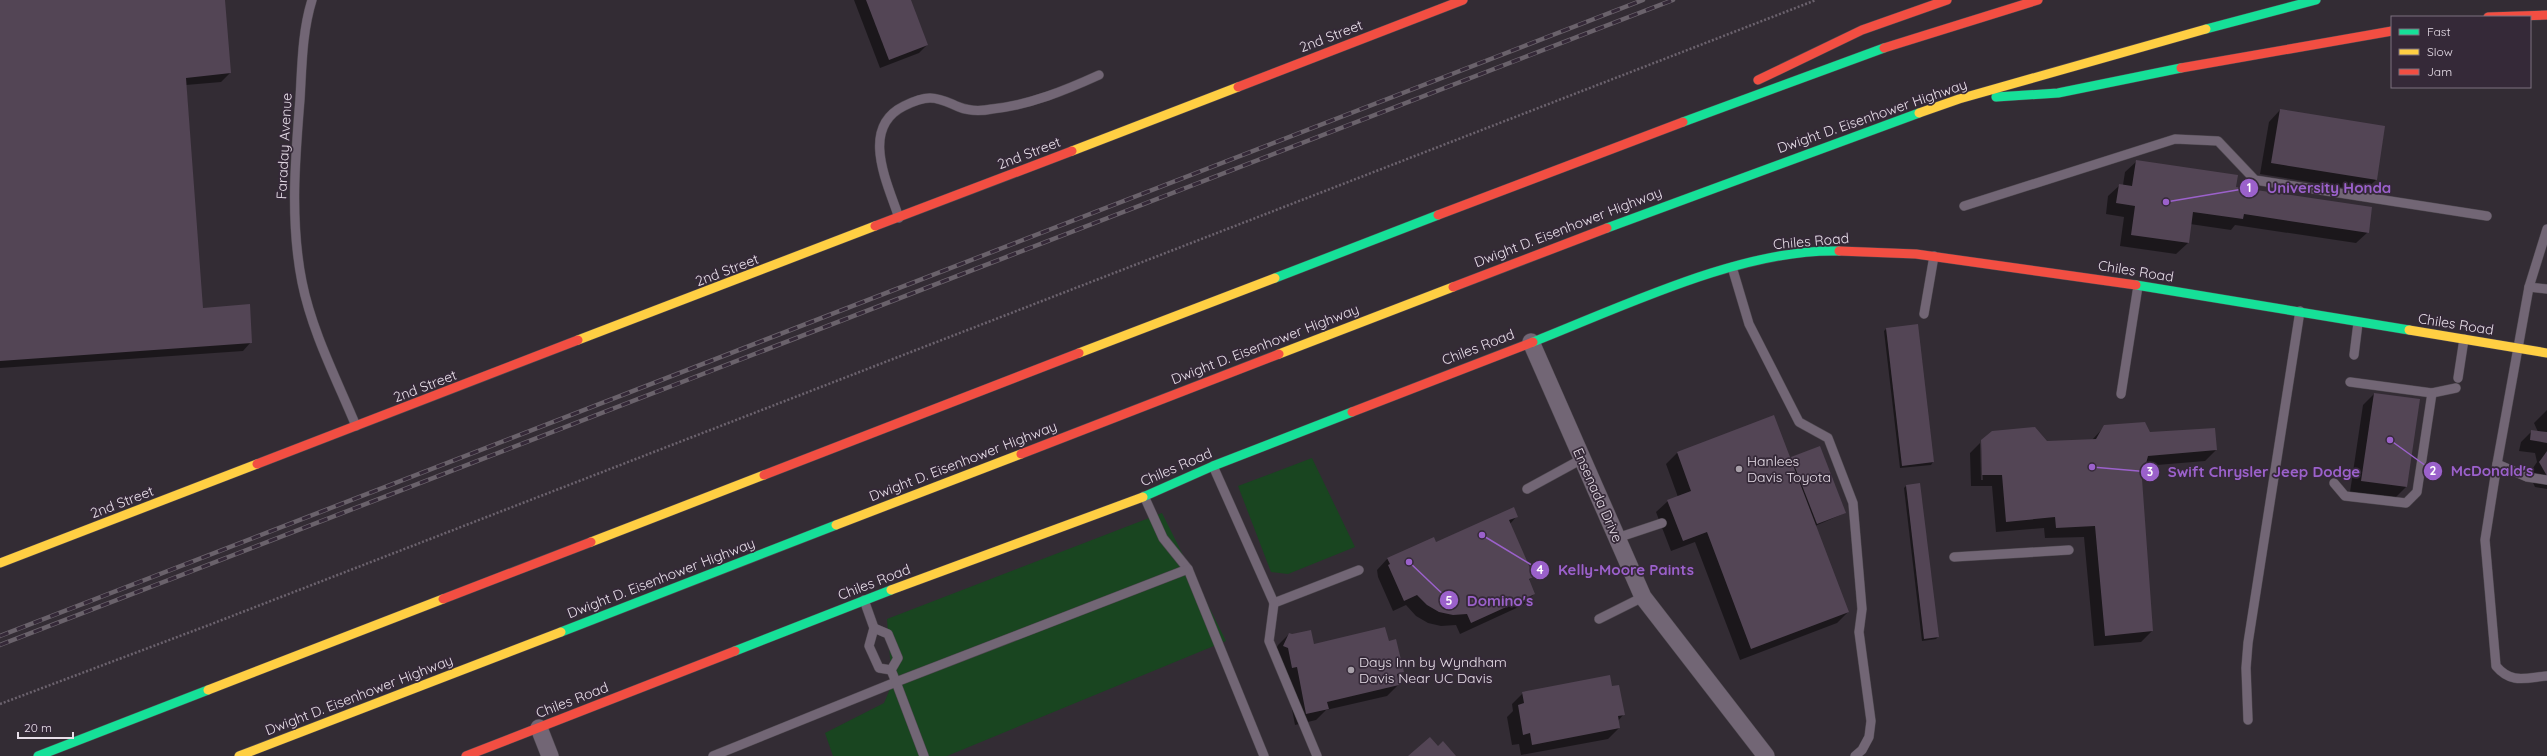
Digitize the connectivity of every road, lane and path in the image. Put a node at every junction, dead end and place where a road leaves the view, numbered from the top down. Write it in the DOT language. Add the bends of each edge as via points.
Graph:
graph roads {
  1 [pos="312,0"];
  2 [pos="1463,0"];
  3 [pos="1816,0"];
  4 [pos="1947,0"];
  5 [pos="2038,0"];
  6 [pos="2316,0"];
  7 [pos="2547,15"];
  8 [pos="2518,16"];
  9 [pos="2391,31"];
  10 [pos="1100,75"];
  11 [pos="1747,85"];
  12 [pos="1718,98"];
  13 [pos="1959,99"];
  14 [pos="1556,169"];
  15 [pos="1964,206"];
  16 [pos="2487,216"];
  17 [pos="899,218"];
  18 [pos="2547,229"];
  19 [pos="1934,256"];
  20 [pos="1732,267"];
  21 [pos="2138,286"];
  22 [pos="2529,287"];
  23 [pos="2547,289"];
  24 [pos="2300,312"];
  25 [pos="1924,314"];
  26 [pos="2358,322"];
  27 [pos="2464,339"];
  28 [pos="1530,342"];
  29 [pos="2518,349"];
  30 [pos="2547,353"];
  31 [pos="2354,355"];
  32 [pos="2458,378"];
  33 [pos="2350,382"];
  34 [pos="2456,388"];
  35 [pos="2432,393"];
  36 [pos="2121,394"];
  37 [pos="356,428"];
  38 [pos="1582,459"];
  39 [pos="2497,464"];
  40 [pos="1213,466"];
  41 [pos="2547,480"];
  42 [pos="2334,483"];
  43 [pos="1527,488"];
  44 [pos="1144,496"];
  45 [pos="1662,523"];
  46 [pos="1617,538"];
  47 [pos="2069,550"];
  48 [pos="1954,557"];
  49 [pos="0,563"];
  50 [pos="1188,569"];
  51 [pos="1359,570"];
  52 [pos="1643,597"];
  53 [pos="864,600"];
  54 [pos="1274,602"];
  55 [pos="1599,619"];
  56 [pos="874,628"];
  57 [pos="891,670"];
  58 [pos="2547,676"];
  59 [pos="896,682"];
  60 [pos="0,704"];
  61 [pos="2248,720"];
  62 [pos="539,728"];
  63 [pos="38,756"];
  64 [pos="239,756"];
  65 [pos="466,756"];
  66 [pos="550,756"];
  67 [pos="713,756"];
  68 [pos="924,756"];
  69 [pos="1264,756"];
  70 [pos="1317,756"];
  71 [pos="1766,756"];
  72 [pos="1856,756"];
  1 -- 37 [label="lane, Faraday Avenue" via="304,40 293,187 298,252 302,283 311,316"];
  2 -- 17 [label="main road, 2nd Street"];
  3 -- 60 [label="path" via="321,582"];
  4 -- 11 [label="main road" via="1862,30"];
  5 -- 14 [label="main road" via="1854,58"];
  6 -- 13 [label="main road, Dwight D. Eisenhower Highway" via="2228,22"];
  7 -- 8 [label="main road"];
  9 -- 13 [label="main road" via="2180,68 2058,93"];
  10 -- 17 [label="lane" via="1013,106 970,110 947,100 930,98 898,109 881,131 879,146 883,170"];
  12 -- 14 [label="main road"];
  13 -- 64 [label="main road, Dwight D. Eisenhower Highway" via="1684,198"];
  14 -- 63 [label="main road"];
  15 -- 16 [label="lane" via="2175,139 2218,140 2255,180"];
  17 -- 37 [label="main road, 2nd Street"];
  18 -- 22 [label="lane"];
  19 -- 20 [label="main road, Chiles Road" via="1873,251 1832,251 1788,254"];
  19 -- 21 [label="main road, Chiles Road"];
  19 -- 25 [label="lane"];
  20 -- 28 [label="main road, Chiles Road"];
  20 -- 72 [label="lane" via="1749,324 1756,338 1799,422 1828,438 1853,504 1862,609 1859,632 1871,721 1869,737"];
  21 -- 24 [label="main road, Chiles Road"];
  21 -- 36 [label="lane"];
  22 -- 23 [label="lane"];
  22 -- 29 [label="lane"];
  24 -- 26 [label="main road, Chiles Road"];
  24 -- 61 [label="lane" via="2248,643"];
  26 -- 27 [label="main road, Chiles Road"];
  26 -- 31 [label="lane"];
  27 -- 29 [label="main road, Chiles Road"];
  27 -- 32 [label="lane"];
  28 -- 38 [label="street, Ensenada Drive"];
  28 -- 40 [label="main road, Chiles Road"];
  29 -- 30 [label="main road, Chiles Road"];
  29 -- 39 [label="lane"];
  33 -- 35 [label="lane"];
  34 -- 35 [label="lane"];
  35 -- 42 [label="lane" via="2417,492 2406,503 2345,496"];
  37 -- 49 [label="main road, 2nd Street"];
  38 -- 43 [label="lane"];
  38 -- 46 [label="street, Ensenada Drive"];
  39 -- 41 [label="lane" via="2527,477"];
  39 -- 58 [label="lane" via="2484,540 2496,666 2503,675 2514,679"];
  40 -- 44 [label="main road, Chiles Road"];
  40 -- 54 [label="lane"];
  44 -- 50 [label="lane" via="1163,538"];
  44 -- 53 [label="main road, Chiles Road"];
  45 -- 46 [label="lane"];
  46 -- 52 [label="street, Ensenada Drive"];
  47 -- 48 [label="lane"];
  50 -- 59 [label="lane"];
  50 -- 69 [label="lane"];
  51 -- 54 [label="lane"];
  52 -- 55 [label="lane"];
  52 -- 71 [label="street, Ensenada Drive"];
  53 -- 56 [label="lane"];
  53 -- 62 [label="main road, Chiles Road"];
  54 -- 70 [label="lane" via="1269,641"];
  56 -- 57 [label="lane" via="869,646 879,668"];
  56 -- 57 [label="lane" via="888,634 898,658"];
  57 -- 59 [label="lane"];
  59 -- 67 [label="lane"];
  59 -- 68 [label="lane"];
  62 -- 65 [label="main road, Chiles Road"];
  62 -- 66 [label="street"];
}
